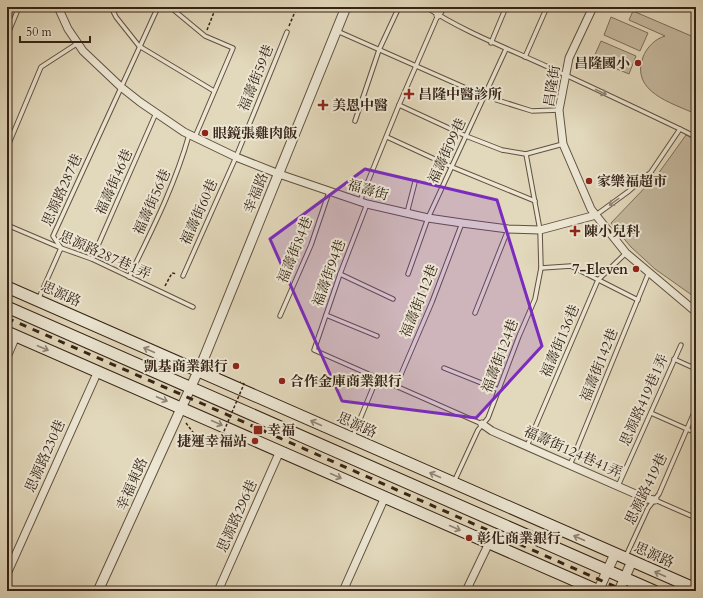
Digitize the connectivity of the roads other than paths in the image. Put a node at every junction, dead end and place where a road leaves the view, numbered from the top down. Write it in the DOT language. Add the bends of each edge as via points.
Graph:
graph roads {
  1 [pos="19,7"];
  2 [pos="58,7"];
  3 [pos="111,7"];
  4 [pos="158,7"];
  5 [pos="170,7"];
  6 [pos="346,7"];
  7 [pos="399,7"];
  8 [pos="426,7"];
  9 [pos="442,7"];
  10 [pos="506,7"];
  11 [pos="547,7"];
  12 [pos="593,7"];
  13 [pos="438,15"];
  14 [pos="337,31"];
  15 [pos="287,32"];
  16 [pos="7,36"];
  17 [pos="491,42"];
  18 [pos="78,43"];
  19 [pos="139,46"];
  20 [pos="506,49"];
  21 [pos="379,50"];
  22 [pos="525,56"];
  23 [pos="416,67"];
  24 [pos="566,75"];
  25 [pos="121,87"];
  26 [pos="214,91"];
  27 [pos="484,96"];
  28 [pos="399,105"];
  29 [pos="559,110"];
  30 [pos="156,113"];
  31 [pos="355,122"];
  32 [pos="680,129"];
  33 [pos="192,136"];
  34 [pos="466,136"];
  35 [pos="387,137"];
  36 [pos="696,137"];
  37 [pos="563,144"];
  38 [pos="7,148"];
  39 [pos="526,154"];
  40 [pos="236,156"];
  41 [pos="452,167"];
  42 [pos="279,174"];
  43 [pos="415,182"];
  44 [pos="329,192"];
  45 [pos="534,201"];
  46 [pos="363,203"];
  47 [pos="407,213"];
  48 [pos="596,215"];
  49 [pos="428,218"];
  50 [pos="462,224"];
  51 [pos="7,225"];
  52 [pos="508,229"];
  53 [pos="540,230"];
  54 [pos="61,248"];
  55 [pos="626,253"];
  56 [pos="92,259"];
  57 [pos="541,268"];
  58 [pos="649,272"];
  59 [pos="340,274"];
  60 [pos="408,274"];
  61 [pos="183,276"];
  62 [pos="129,277"];
  63 [pos="598,280"];
  64 [pos="7,287"];
  65 [pos="393,299"];
  66 [pos="638,300"];
  67 [pos="38,301"];
  68 [pos="7,307"];
  69 [pos="193,307"];
  70 [pos="696,312"];
  71 [pos="474,313"];
  72 [pos="326,315"];
  73 [pos="280,316"];
  74 [pos="12,334"];
  75 [pos="377,336"];
  76 [pos="681,345"];
  77 [pos="7,357"];
  78 [pos="674,359"];
  79 [pos="444,368"];
  80 [pos="696,369"];
  81 [pos="98,371"];
  82 [pos="198,371"];
  83 [pos="377,378"];
  84 [pos="396,386"];
  85 [pos="190,388"];
  86 [pos="499,390"];
  87 [pos="182,408"];
  88 [pos="696,408"];
  89 [pos="651,413"];
  90 [pos="482,424"];
  91 [pos="686,428"];
  92 [pos="696,433"];
  93 [pos="352,439"];
  94 [pos="527,446"];
  95 [pos="280,451"];
  96 [pos="570,465"];
  97 [pos="454,483"];
  98 [pos="618,486"];
  99 [pos="385,497"];
  100 [pos="655,500"];
  101 [pos="696,518"];
  102 [pos="489,543"];
  103 [pos="624,558"];
  104 [pos="608,571"];
  105 [pos="7,574"];
  106 [pos="625,578"];
  107 [pos="696,589"];
  108 [pos="98,591"];
  109 [pos="218,591"];
  110 [pos="342,591"];
  111 [pos="466,591"];
  112 [pos="598,591"];
  113 [pos="618,591"];
  114 [pos="654,591"];
  1 -- 16 [label="lane"];
  2 -- 18 [label="street, 福壽街" via="68,30"];
  3 -- 19 [label="lane"];
  4 -- 19 [label="lane"];
  5 -- 26 [label="lane, 福壽街56巷" via="205,36 233,48"];
  6 -- 14 [label="street, 幸福路"];
  7 -- 21 [label="lane"];
  8 -- 13 [label="lane"];
  9 -- 13 [label="street"];
  10 -- 17 [label="lane"];
  11 -- 22 [label="lane"];
  12 -- 24 [label="street, 昌隆街" via="569,58"];
  13 -- 17 [label="lane"];
  13 -- 23 [label="lane, 福壽街94巷"];
  14 -- 21 [label="lane"];
  14 -- 42 [label="street, 幸福路"];
  15 -- 40 [label="lane, 福壽街59巷"];
  17 -- 20 [label="lane"];
  18 -- 25 [label="street, 福壽街" via="83,51"];
  18 -- 38 [label="lane" via="41,67"];
  19 -- 25 [label="lane"];
  19 -- 26 [label="lane"];
  20 -- 22 [label="lane"];
  20 -- 27 [label="lane, 福壽街99巷"];
  21 -- 23 [label="lane"];
  21 -- 31 [label="lane"];
  22 -- 24 [label="lane"];
  23 -- 27 [label="lane"];
  23 -- 28 [label="lane, 福壽街94巷"];
  24 -- 29 [label="street, 昌隆街"];
  24 -- 32 [label="lane, one-way"];
  25 -- 30 [label="street, 福壽街"];
  25 -- 54 [label="lane, 思源路287巷" via="53,236"];
  26 -- 33 [label="lane, 福壽街56巷"];
  27 -- 29 [label="lane" via="532,111"];
  27 -- 34 [label="lane, 福壽街99巷"];
  28 -- 34 [label="lane"];
  28 -- 35 [label="lane, 福壽街94巷"];
  29 -- 37 [label="street, 昌隆街"];
  30 -- 33 [label="street, 福壽街"];
  30 -- 56 [label="lane, 福壽街46巷"];
  32 -- 36 [label="lane"];
  32 -- 48 [label="lane, one-way" via="651,172"];
  33 -- 40 [label="street, 福壽街"];
  33 -- 62 [label="lane, 福壽街56巷" via="165,203"];
  34 -- 39 [label="lane" via="502,150"];
  34 -- 41 [label="lane, 福壽街99巷"];
  35 -- 41 [label="lane"];
  35 -- 46 [label="lane, 福壽街94巷"];
  37 -- 39 [label="lane"];
  37 -- 48 [label="street, 昌隆街" via="590,209"];
  39 -- 45 [label="lane, 福壽街124巷"];
  40 -- 42 [label="street, 福壽街"];
  40 -- 61 [label="lane, 福壽街60巷"];
  41 -- 45 [label="lane"];
  41 -- 49 [label="lane, 福壽街99巷"];
  42 -- 44 [label="street, 福壽街"];
  42 -- 82 [label="street, 幸福路"];
  43 -- 47 [label="lane"];
  44 -- 46 [label="street, 福壽街"];
  44 -- 73 [label="lane, 福壽街84巷" via="311,245"];
  45 -- 53 [label="lane, 福壽街124巷"];
  46 -- 47 [label="street, 福壽街"];
  46 -- 59 [label="lane, 福壽街94巷"];
  47 -- 49 [label="street, 福壽街"];
  48 -- 53 [label="street, 福壽街"];
  48 -- 55 [label="street"];
  49 -- 50 [label="street, 福壽街"];
  49 -- 60 [label="lane, 福壽街99巷"];
  50 -- 52 [label="street, 福壽街"];
  50 -- 84 [label="lane, 福壽街112巷"];
  51 -- 54 [label="lane, 思源路287巷1弄"];
  52 -- 53 [label="street, 福壽街"];
  52 -- 71 [label="lane"];
  53 -- 57 [label="lane, 福壽街124巷"];
  54 -- 56 [label="lane, 思源路287巷1弄"];
  54 -- 67 [label="lane, 思源路287巷"];
  55 -- 58 [label="street"];
  55 -- 63 [label="lane, 福壽街136巷"];
  56 -- 62 [label="lane, 思源路287巷1弄"];
  57 -- 63 [label="lane" via="571,266"];
  57 -- 86 [label="lane, 福壽街124巷" via="535,299"];
  58 -- 66 [label="lane, 福壽街142巷"];
  58 -- 70 [label="street"];
  59 -- 65 [label="lane"];
  59 -- 72 [label="lane, 福壽街94巷"];
  62 -- 69 [label="lane, 思源路287巷1弄"];
  63 -- 66 [label="lane"];
  63 -- 94 [label="lane, 福壽街136巷"];
  64 -- 67 [label="main road, 思源路"];
  66 -- 96 [label="lane, 福壽街142巷"];
  82 -- 67 [label="main road, 思源路, one-way"];
  68 -- 85 [label="main road"];
  72 -- 75 [label="lane"];
  72 -- 83 [label="lane, 福壽街94巷" via="314,350"];
  74 -- 77 [label="street"];
  74 -- 81 [label="main road, one-way"];
  76 -- 78 [label="lane, 思源路419巷1弄"];
  78 -- 80 [label="lane"];
  78 -- 89 [label="lane, 思源路419巷1弄"];
  79 -- 86 [label="lane"];
  81 -- 87 [label="main road, one-way"];
  81 -- 105 [label="street, 思源路230巷"];
  82 -- 85 [label="street, 幸福路"];
  93 -- 82 [label="main road, 思源路, one-way"];
  83 -- 84 [label="lane"];
  83 -- 93 [label="lane"];
  84 -- 90 [label="lane"];
  85 -- 87 [label="street, 幸福東路"];
  85 -- 104 [label="main road"];
  86 -- 90 [label="lane, 福壽街124巷" via="488,418"];
  87 -- 95 [label="main road, one-way"];
  87 -- 108 [label="street, 幸福東路"];
  88 -- 91 [label="lane, 思源路419巷"];
  89 -- 91 [label="lane"];
  89 -- 98 [label="lane, 思源路419巷1弄"];
  90 -- 94 [label="street, 福壽街124巷41弄"];
  90 -- 97 [label="lane, 福壽街124巷"];
  91 -- 92 [label="lane"];
  91 -- 100 [label="lane, 思源路419巷"];
  97 -- 93 [label="main road, 思源路, one-way"];
  94 -- 96 [label="street, 福壽街124巷41弄"];
  95 -- 99 [label="main road, one-way"];
  95 -- 109 [label="street, 思源路296巷"];
  96 -- 98 [label="street, 福壽街124巷41弄"];
  103 -- 97 [label="main road, 思源路, one-way"];
  98 -- 100 [label="street, 福壽街124巷41弄"];
  99 -- 102 [label="main road, one-way"];
  99 -- 110 [label="street"];
  100 -- 101 [label="lane"];
  100 -- 103 [label="lane, 思源路419巷" via="648,508"];
  102 -- 111 [label="street"];
  102 -- 112 [label="main road"];
  103 -- 104 [label="street"];
  103 -- 106 [label="street"];
  107 -- 103 [label="main road, 思源路, one-way"];
  104 -- 106 [label="main road"];
  104 -- 112 [label="street"];
  106 -- 113 [label="street"];
  106 -- 114 [label="main road"];
}
